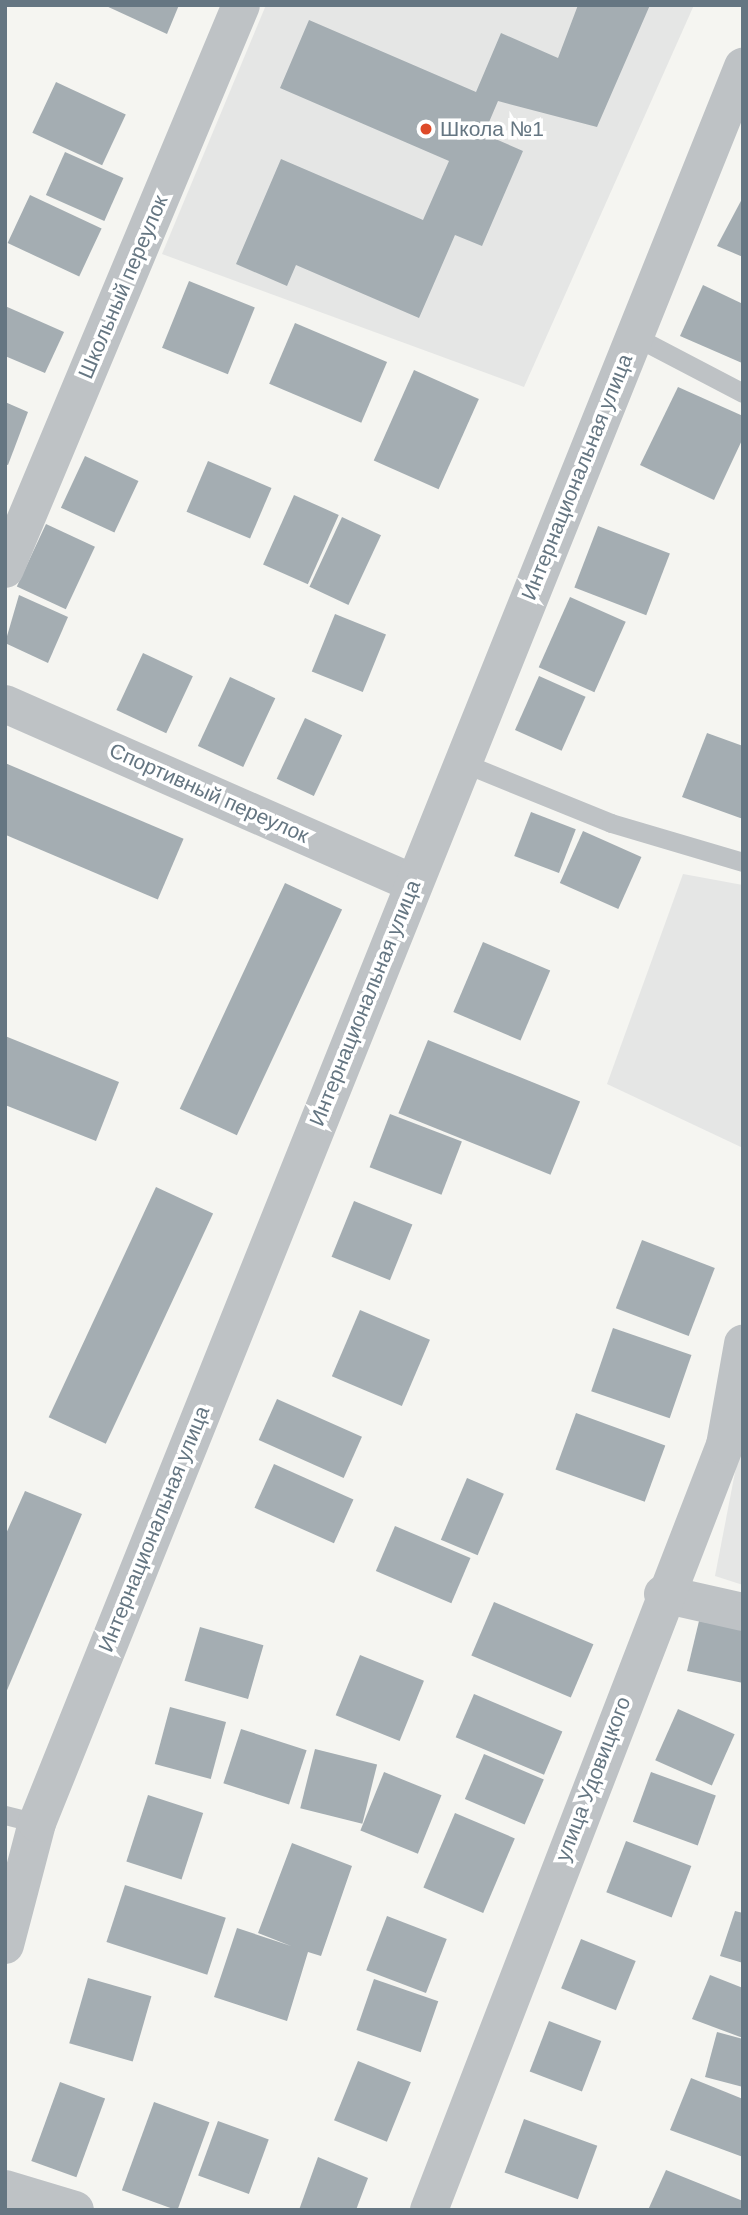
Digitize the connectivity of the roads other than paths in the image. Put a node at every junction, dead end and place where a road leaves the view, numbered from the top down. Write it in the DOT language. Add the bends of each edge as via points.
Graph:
graph roads {
  1 [pos="241,5"];
  2 [pos="743,67"];
  3 [pos="634,336"];
  4 [pos="743,393"];
  5 [pos="5,569"];
  6 [pos="5,704"];
  7 [pos="461,762"];
  8 [pos="743,862"];
  9 [pos="412,883"];
  10 [pos="743,1345"];
  11 [pos="663,1594"];
  12 [pos="743,1612"];
  13 [pos="21,1819"];
  14 [pos="5,1945"];
  15 [pos="5,2189"];
  16 [pos="75,2210"];
  17 [pos="429,2210"];
  1 -- 5 [label="street, Школьный переулок"];
  2 -- 3 [label="street, Интернациональная улица"];
  3 -- 4 [label="lane"];
  3 -- 7 [label="street, Интернациональная улица"];
  6 -- 9 [label="street, Спортивный переулок"];
  7 -- 8 [label="lane" via="611,822"];
  7 -- 9 [label="street, Интернациональная улица"];
  9 -- 13 [label="street, Интернациональная улица"];
  10 -- 11 [label="street, улица Удовицкого" via="725,1445"];
  11 -- 12 [label="street"];
  11 -- 17 [label="street, улица Удовицкого"];
  13 -- 14 [label="street, Интернациональная улица"];
  15 -- 16 [label="street"];
}
